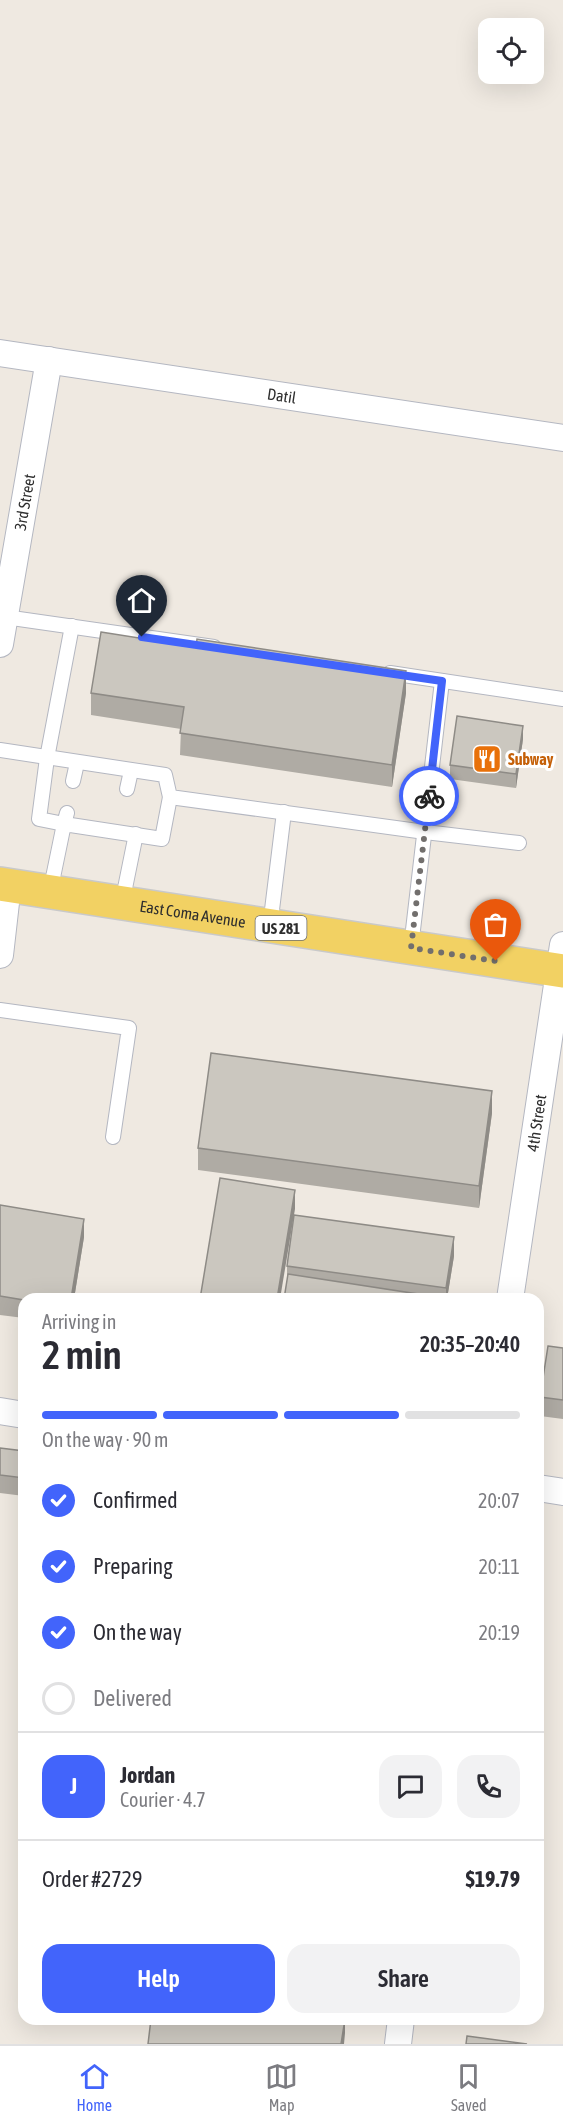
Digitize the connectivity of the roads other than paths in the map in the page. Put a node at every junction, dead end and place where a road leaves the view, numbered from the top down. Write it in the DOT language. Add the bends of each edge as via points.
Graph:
graph roads {
  1 [pos="0,353"];
  2 [pos="49,360"];
  3 [pos="563,438"];
  4 [pos="5,617"];
  5 [pos="72,626"];
  6 [pos="0,645"];
  7 [pos="223,648"];
  8 [pos="373,671"];
  9 [pos="442,681"];
  10 [pos="563,699"];
  11 [pos="0,750"];
  12 [pos="47,758"];
  13 [pos="77,763"];
  14 [pos="131,771"];
  15 [pos="73,781"];
  16 [pos="127,789"];
  17 [pos="170,797"];
  18 [pos="284,812"];
  19 [pos="66,819"];
  20 [pos="425,832"];
  21 [pos="136,834"];
  22 [pos="519,843"];
  23 [pos="4,885"];
  24 [pos="50,892"];
  25 [pos="122,903"];
  26 [pos="270,926"];
  27 [pos="411,948"];
  28 [pos="0,955"];
  29 [pos="562,963"];
  30 [pos="0,1010"];
  31 [pos="113,1137"];
  32 [pos="511,1293"];
  33 [pos="0,1411"];
  34 [pos="18,1414"];
  35 [pos="544,1489"];
  36 [pos="563,1492"];
  37 [pos="400,2025"];
  38 [pos="398,2044"];
  1 -- 2 [label="street, Datil"];
  2 -- 3 [label="street, Datil"];
  2 -- 4 [label="street, 3rd Street"];
  4 -- 5 [label="lane"];
  4 -- 6 [label="street, 3rd Street"];
  5 -- 7 [label="lane"];
  5 -- 12 [label="lane"];
  8 -- 9 [label="lane"];
  9 -- 10 [label="lane"];
  9 -- 20 [label="lane"];
  11 -- 12 [label="lane"];
  12 -- 13 [label="lane"];
  12 -- 19 [label="lane" via="39,819"];
  13 -- 14 [label="lane"];
  13 -- 15 [label="lane"];
  14 -- 16 [label="lane"];
  14 -- 17 [label="lane" via="165,775"];
  17 -- 18 [label="lane"];
  17 -- 21 [label="lane" via="162,839"];
  18 -- 20 [label="lane"];
  18 -- 26 [label="lane"];
  19 -- 21 [label="lane"];
  19 -- 24 [label="lane"];
  20 -- 22 [label="lane"];
  20 -- 27 [label="lane"];
  21 -- 25 [label="lane"];
  23 -- 24 [label="main road, East Coma Avenue / US 281"];
  23 -- 28 [label="street"];
  24 -- 25 [label="main road, East Coma Avenue / US 281"];
  25 -- 26 [label="main road, East Coma Avenue / US 281"];
  26 -- 27 [label="main road, East Coma Avenue / US 281"];
  27 -- 29 [label="main road, East Coma Avenue / US 281"];
  29 -- 32 [label="street, 4th Street"];
  30 -- 31 [label="lane" via="129,1028"];
  33 -- 34 [label="street"];
  35 -- 36 [label="street"];
  37 -- 38 [label="street"];
}
